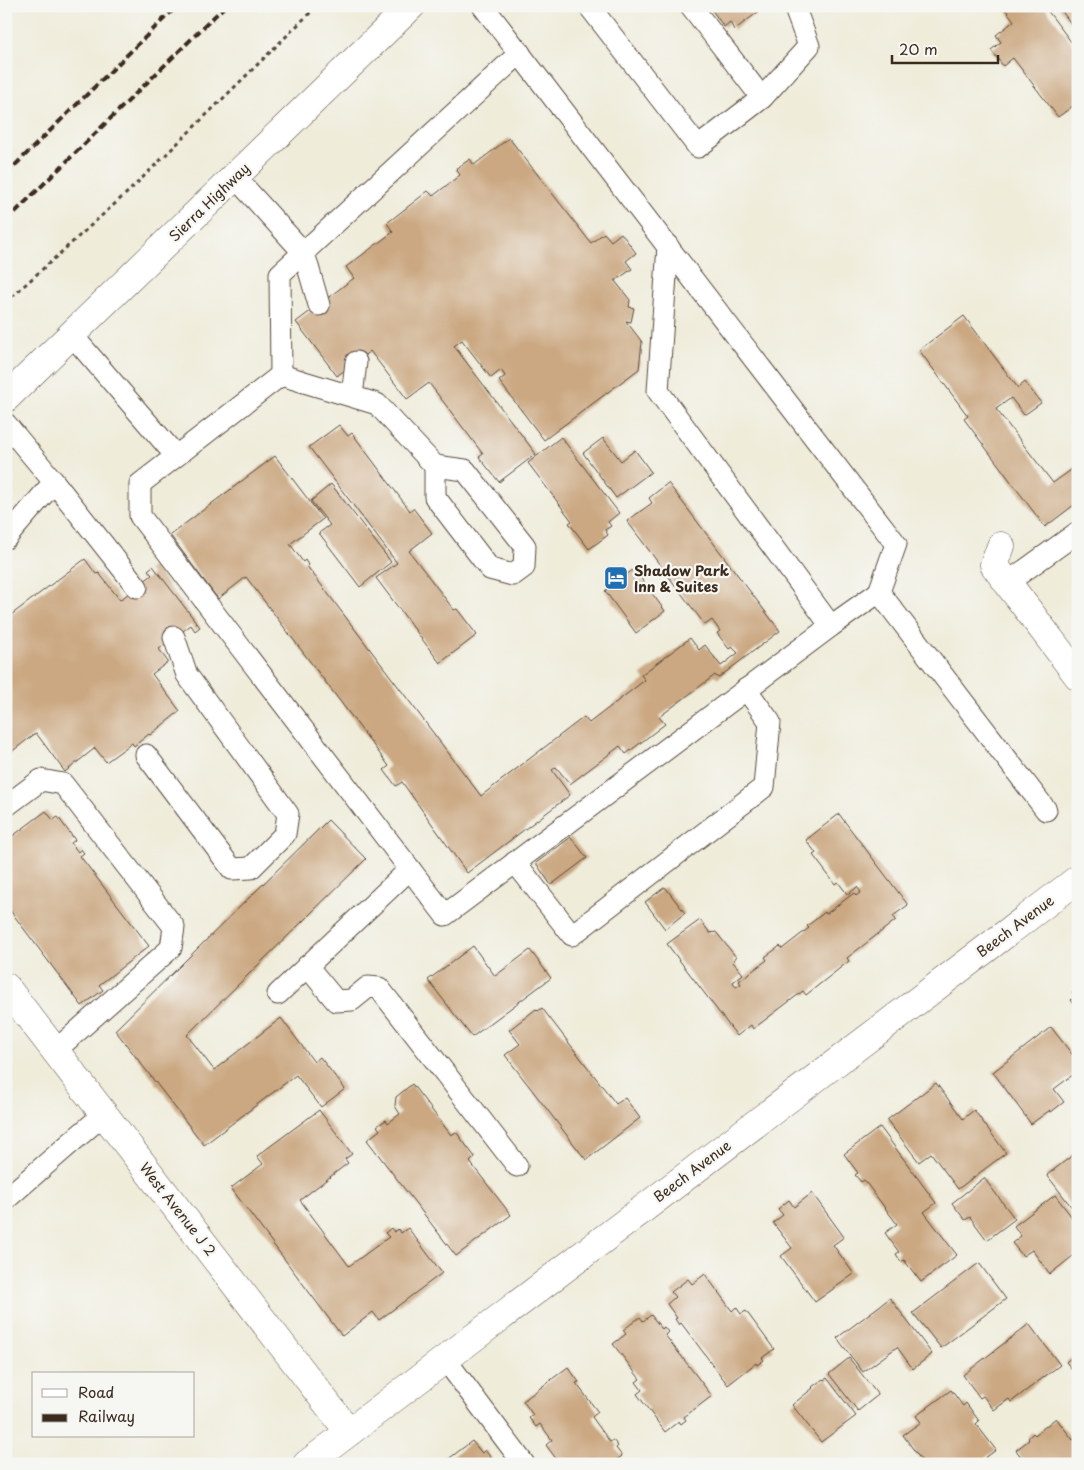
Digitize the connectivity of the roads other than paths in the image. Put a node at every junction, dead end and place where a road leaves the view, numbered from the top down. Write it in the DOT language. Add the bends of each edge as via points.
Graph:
graph roads {
  1 [pos="411,6"];
  2 [pos="483,6"];
  3 [pos="589,6"];
  4 [pos="691,6"];
  5 [pos="794,6"];
  6 [pos="520,53"];
  7 [pos="762,98"];
  8 [pos="235,177"];
  9 [pos="668,246"];
  10 [pos="304,252"];
  11 [pos="319,304"];
  12 [pos="72,335"];
  13 [pos="356,362"];
  14 [pos="281,375"];
  15 [pos="352,396"];
  16 [pos="6,398"];
  17 [pos="6,424"];
  18 [pos="176,456"];
  19 [pos="435,466"];
  20 [pos="54,482"];
  21 [pos="1078,532"];
  22 [pos="6,538"];
  23 [pos="1001,546"];
  24 [pos="1007,583"];
  25 [pos="137,587"];
  26 [pos="879,592"];
  27 [pos="830,626"];
  28 [pos="174,637"];
  29 [pos="1078,676"];
  30 [pos="746,690"];
  31 [pos="146,755"];
  32 [pos="6,806"];
  33 [pos="1046,810"];
  34 [pos="515,862"];
  35 [pos="410,869"];
  36 [pos="1078,878"];
  37 [pos="307,966"];
  38 [pos="6,987"];
  39 [pos="278,994"];
  40 [pos="55,1050"];
  41 [pos="104,1114"];
  42 [pos="517,1166"];
  43 [pos="6,1199"];
  44 [pos="445,1359"];
  45 [pos="349,1432"];
  46 [pos="306,1464"];
  47 [pos="524,1464"];
  1 -- 8 [label="street, Sierra Highway"];
  2 -- 6 [label="lane"];
  3 -- 7 [label="lane" via="698,147"];
  4 -- 7 [label="lane"];
  5 -- 7 [label="lane" via="809,46"];
  6 -- 9 [label="lane"];
  6 -- 10 [label="lane"];
  8 -- 10 [label="lane"];
  8 -- 12 [label="street, Sierra Highway"];
  9 -- 26 [label="lane" via="896,544"];
  9 -- 27 [label="lane" via="658,392"];
  10 -- 11 [label="lane"];
  10 -- 14 [label="lane" via="280,274"];
  12 -- 16 [label="street, Sierra Highway"];
  12 -- 18 [label="lane"];
  13 -- 15 [label="lane"];
  14 -- 15 [label="lane"];
  14 -- 18 [label="lane"];
  15 -- 19 [label="lane" via="377,404"];
  17 -- 20 [label="lane"];
  18 -- 35 [label="lane" via="140,484 140,516"];
  19 -- 19 [label="lane" via="435,497 490,569 514,575 524,568 525,546 465,470"];
  20 -- 22 [label="lane"];
  20 -- 25 [label="lane"];
  21 -- 24 [label="lane"];
  23 -- 24 [label="street" via="994,565"];
  24 -- 29 [label="street"];
  26 -- 27 [label="lane"];
  26 -- 33 [label="lane"];
  27 -- 30 [label="lane"];
  28 -- 31 [label="lane" via="187,676 288,814 285,834 251,868 232,869"];
  30 -- 34 [label="lane"];
  30 -- 34 [label="lane" via="770,722 764,787 572,935"];
  32 -- 40 [label="lane" via="41,780 63,784 174,927 171,948"];
  34 -- 35 [label="lane" via="445,915"];
  35 -- 37 [label="lane"];
  36 -- 44 [label="street, Beech Avenue"];
  37 -- 39 [label="lane"];
  37 -- 42 [label="lane" via="336,1001 352,1000 368,988 379,988"];
  38 -- 40 [label="street, West Avenue J 2"];
  40 -- 41 [label="street, West Avenue J 2"];
  41 -- 43 [label="lane"];
  41 -- 45 [label="street, West Avenue J 2"];
  44 -- 45 [label="street, Beech Avenue"];
  44 -- 47 [label="lane"];
  45 -- 46 [label="street, Beech Avenue"];
}
